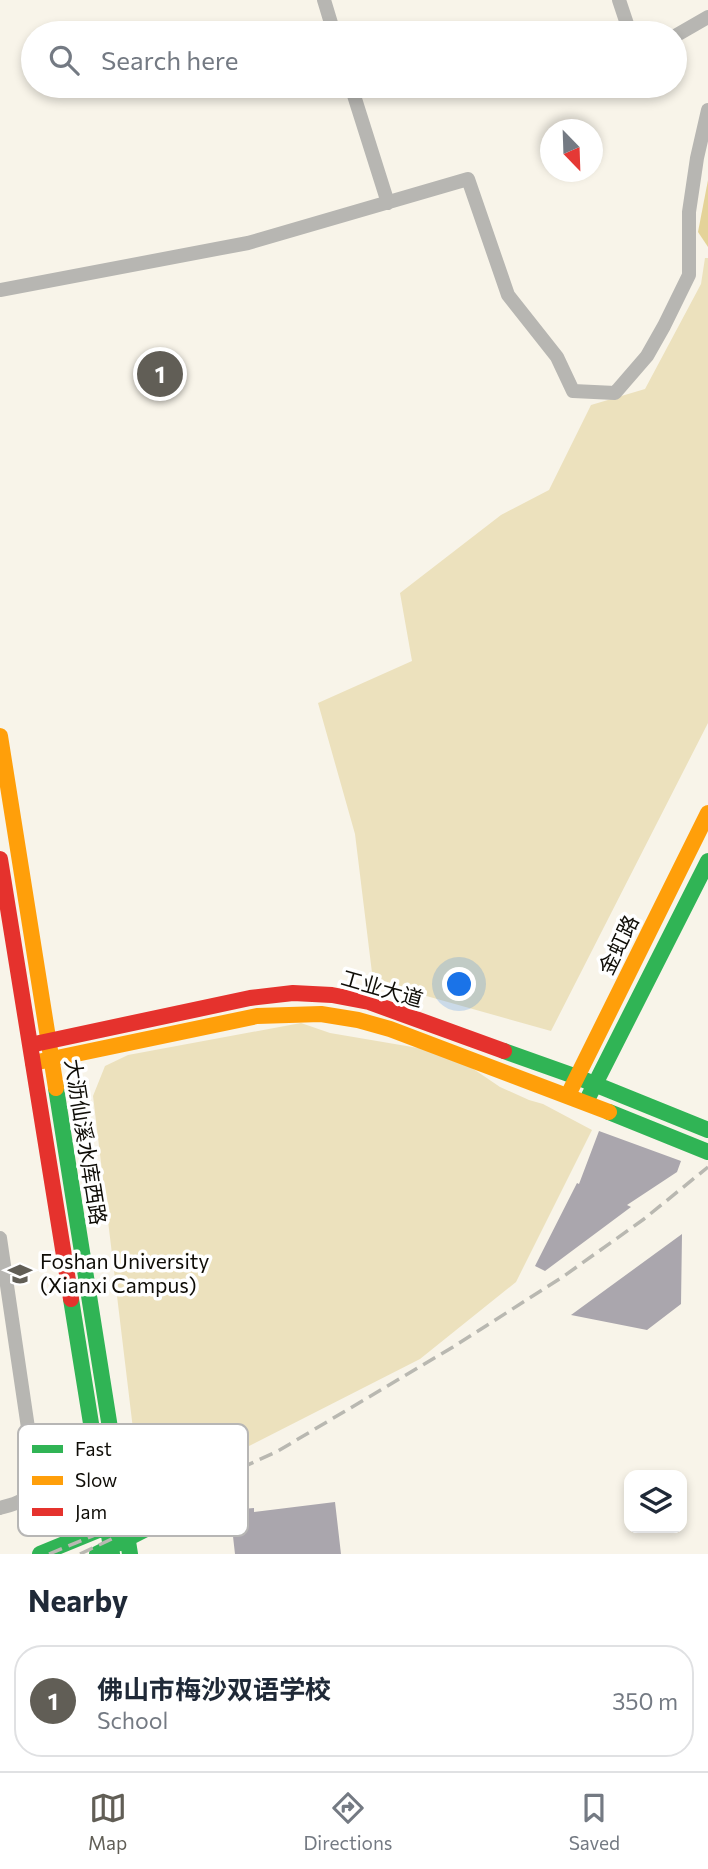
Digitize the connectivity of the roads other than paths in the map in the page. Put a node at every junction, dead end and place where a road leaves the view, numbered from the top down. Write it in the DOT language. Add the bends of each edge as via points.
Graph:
graph roads {
  1 [pos="324,0"];
  2 [pos="619,0"];
  3 [pos="708,17"];
  4 [pos="330,21"];
  5 [pos="626,21"];
  6 [pos="687,29"];
  7 [pos="355,98"];
  8 [pos="708,110"];
  9 [pos="388,203"];
  10 [pos="0,290"];
  11 [pos="0,736"];
  12 [pos="708,813"];
  13 [pos="0,859"];
  14 [pos="708,861"];
  15 [pos="48,1041"];
  16 [pos="30,1045"];
  17 [pos="51,1059"];
  18 [pos="33,1062"];
  19 [pos="577,1077"];
  20 [pos="595,1085"];
  21 [pos="568,1096"];
  22 [pos="586,1104"];
  23 [pos="708,1130"];
  24 [pos="708,1153"];
  25 [pos="0,1238"];
  26 [pos="27,1424"];
  27 [pos="91,1424"];
  28 [pos="109,1424"];
  29 [pos="18,1503"];
  30 [pos="0,1508"];
  31 [pos="83,1536"];
  32 [pos="149,1536"];
  33 [pos="132,1549"];
  34 [pos="106,1552"];
  35 [pos="40,1554"];
  1 -- 4 [label="street"];
  2 -- 5 [label="street"];
  3 -- 6 [label="street"];
  7 -- 9 [label="street"];
  8 -- 9 [label="street" via="689,212 689,275 647,356 615,393 573,391 557,357 508,295 468,180"];
  9 -- 10 [label="street" via="248,243"];
  11 -- 15 [label="street, 大沥仙溪水库西路"];
  12 -- 19 [label="street, 金虹路"];
  13 -- 16 [label="street"];
  14 -- 20 [label="street, 金虹路"];
  15 -- 16 [label="street, 工业大道"];
  15 -- 17 [label="street, 大沥仙溪水库西路"];
  15 -- 19 [label="street, 工业大道" via="250,998 332,995 369,1003"];
  16 -- 18 [label="street"];
  17 -- 18 [label="street, 工业大道"];
  17 -- 21 [label="street, 工业大道" via="257,1016 321,1014 390,1029"];
  17 -- 28 [label="street, 大沥仙溪水库西路"];
  18 -- 27 [label="street"];
  19 -- 20 [label="street, 工业大道"];
  19 -- 21 [label="street, 金虹路"];
  20 -- 22 [label="street, 金虹路"];
  20 -- 23 [label="street, 工业大道"];
  21 -- 22 [label="street, 工业大道"];
  22 -- 24 [label="street, 工业大道"];
  25 -- 26 [label="street"];
  29 -- 30 [label="street"];
  31 -- 35 [label="street"];
  32 -- 33 [label="street"];
  33 -- 34 [label="street"];
}
